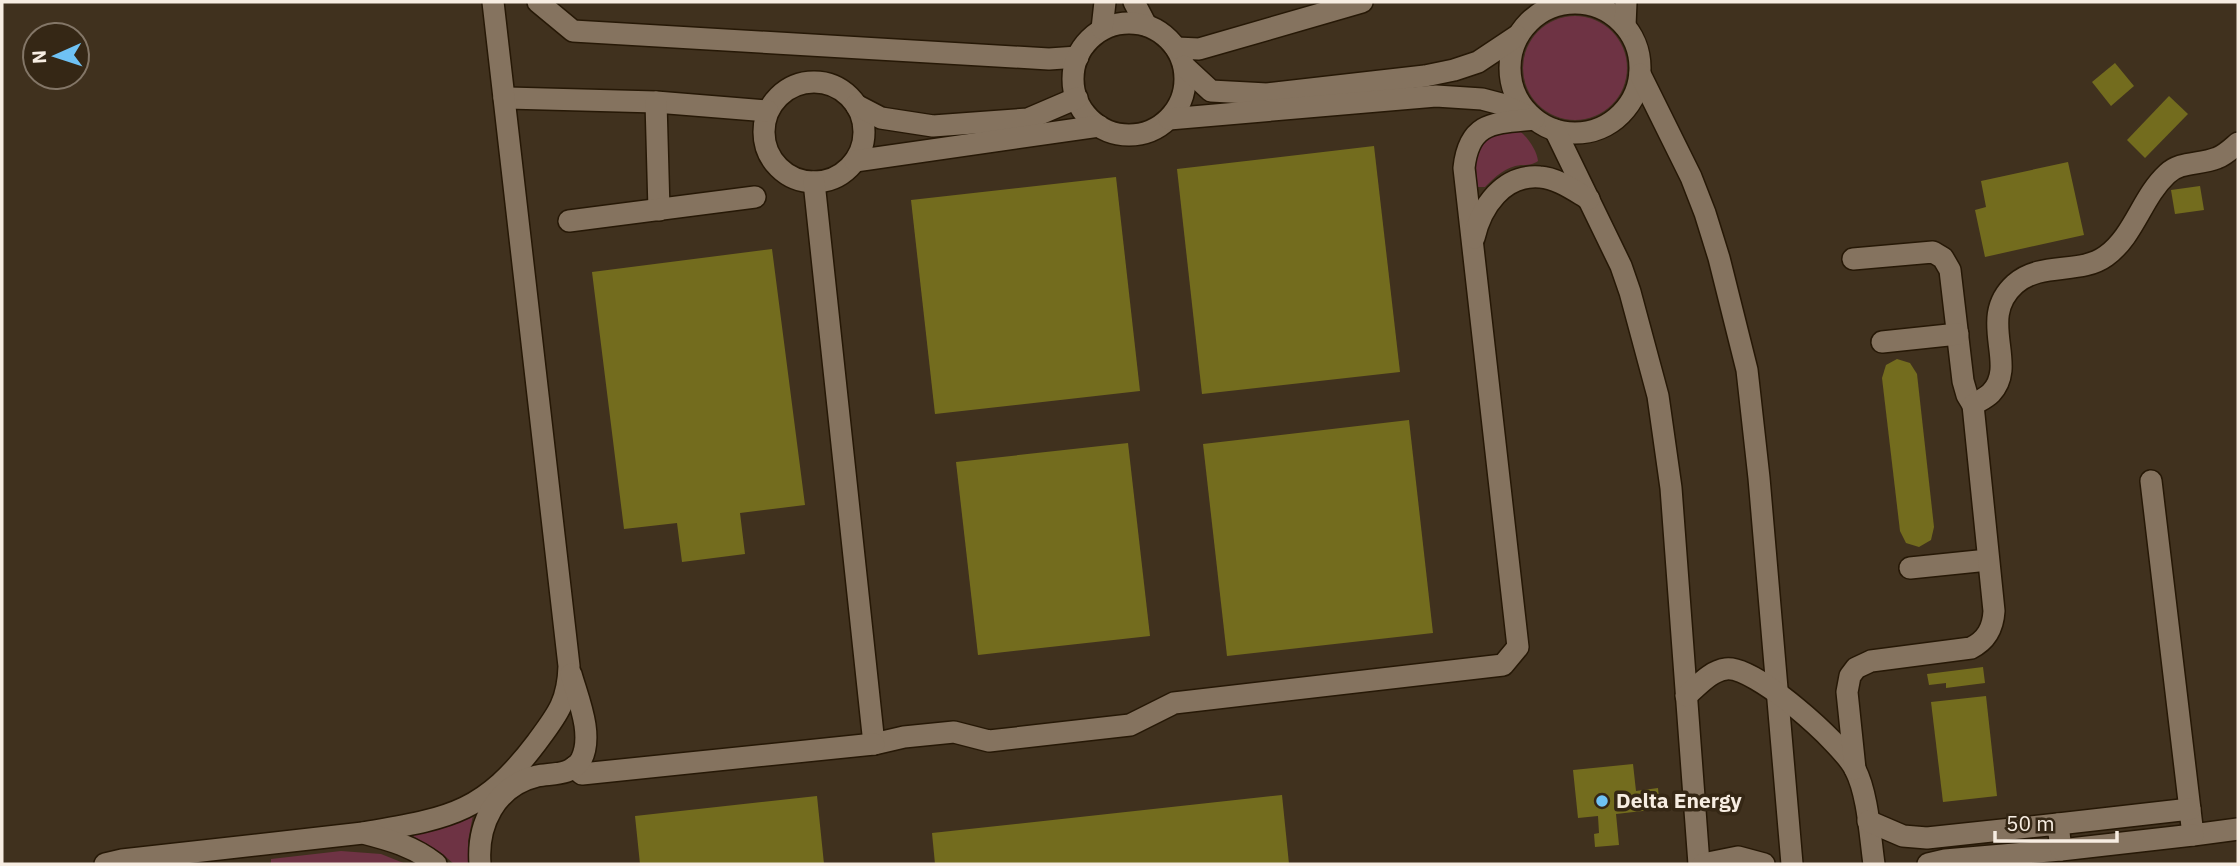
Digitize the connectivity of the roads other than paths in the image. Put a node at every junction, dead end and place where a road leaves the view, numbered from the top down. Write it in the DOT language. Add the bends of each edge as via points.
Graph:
graph roads {
  1 [pos="493,2"];
  2 [pos="538,2"];
  3 [pos="1105,2"];
  4 [pos="1134,2"];
  5 [pos="1362,2"];
  6 [pos="1626,2"];
  7 [pos="1552,4"];
  8 [pos="1146,25"];
  9 [pos="1625,26"];
  10 [pos="1102,29"];
  11 [pos="1517,36"];
  12 [pos="1078,57"];
  13 [pos="1180,57"];
  14 [pos="1640,74"];
  15 [pos="504,98"];
  16 [pos="1077,98"];
  17 [pos="656,102"];
  18 [pos="856,105"];
  19 [pos="768,111"];
  20 [pos="1169,118"];
  21 [pos="1534,119"];
  22 [pos="1099,126"];
  23 [pos="1555,130"];
  24 [pos="2238,143"];
  25 [pos="855,161"];
  26 [pos="814,182"];
  27 [pos="755,197"];
  28 [pos="1590,200"];
  29 [pos="659,210"];
  30 [pos="569,221"];
  31 [pos="1472,244"];
  32 [pos="1853,259"];
  33 [pos="1958,334"];
  34 [pos="1882,342"];
  35 [pos="1973,405"];
  36 [pos="2151,481"];
  37 [pos="1988,560"];
  38 [pos="1910,568"];
  39 [pos="569,666"];
  40 [pos="1686,696"];
  41 [pos="1778,696"];
  42 [pos="874,744"];
  43 [pos="574,767"];
  44 [pos="1855,769"];
  45 [pos="2190,809"];
  46 [pos="1868,821"];
  47 [pos="2058,824"];
  48 [pos="2238,829"];
  49 [pos="363,833"];
  50 [pos="2193,835"];
  51 [pos="2061,850"];
  52 [pos="239,856"];
  53 [pos="105,864"];
  54 [pos="436,864"];
  55 [pos="480,864"];
  56 [pos="1701,864"];
  57 [pos="1764,864"];
  58 [pos="1792,864"];
  59 [pos="1874,864"];
  60 [pos="1928,864"];
  1 -- 15 [label="street"];
  2 -- 12 [label="street" via="573,31"];
  3 -- 10 [label="street"];
  4 -- 8 [label="street"];
  5 -- 13 [label="street"];
  6 -- 9 [label="street"];
  7 -- 9 [label="street" via="1591,4"];
  7 -- 11 [label="street"];
  8 -- 10 [label="street" via="1131,22"];
  8 -- 13 [label="street" via="1163,34"];
  9 -- 14 [label="street" via="1639,57"];
  10 -- 12 [label="street"];
  11 -- 13 [label="street" via="1478,62 1454,70 1267,94 1211,91"];
  11 -- 21 [label="street" via="1509,71 1521,106"];
  12 -- 16 [label="street" via="1074,70"];
  13 -- 20 [label="street" via="1185,85"];
  14 -- 23 [label="street" via="1635,93 1611,122 1593,131"];
  14 -- 41 [label="street" via="1705,213 1747,370"];
  15 -- 17 [label="street"];
  15 -- 39 [label="street"];
  16 -- 18 [label="street" via="1028,119 933,126 881,118"];
  16 -- 22 [label="street"];
  17 -- 19 [label="street"];
  17 -- 29 [label="street"];
  18 -- 19 [label="street" via="828,83 811,82 793,86"];
  18 -- 25 [label="street" via="864,133"];
  19 -- 26 [label="street" via="764,130 778,167 794,178"];
  20 -- 21 [label="street" via="1436,96 1482,99"];
  20 -- 22 [label="street" via="1154,130 1136,135 1117,134"];
  21 -- 23 [label="street"];
  21 -- 31 [label="street" via="1497,123 1472,138 1464,180"];
  22 -- 25 [label="street"];
  23 -- 28 [label="street"];
  24 -- 35 [label="street" via="2217,159 2168,173 2105,257 2038,272 2016,283 1998,314 1999,381"];
  25 -- 26 [label="street" via="843,172"];
  26 -- 42 [label="street"];
  27 -- 29 [label="street"];
  28 -- 31 [label="street" via="1541,177 1522,179 1492,197"];
  28 -- 40 [label="street" via="1630,292 1658,396 1671,488"];
  29 -- 30 [label="street"];
  31 -- 42 [label="street" via="1518,647 1503,665 1174,703 1130,725 989,741 954,732"];
  32 -- 33 [label="street" via="1933,252 1943,258 1950,270"];
  33 -- 34 [label="street"];
  33 -- 35 [label="street" via="1963,381"];
  35 -- 37 [label="street"];
  36 -- 45 [label="street"];
  37 -- 38 [label="street"];
  37 -- 44 [label="street" via="1994,619 1982,642 1961,650 1865,662 1852,671 1847,692"];
  39 -- 43 [label="street" via="584,730 584,751"];
  39 -- 49 [label="street" via="559,713 503,783 453,814"];
  40 -- 41 [label="street" via="1711,674 1728,669 1747,674"];
  40 -- 56 [label="street"];
  41 -- 44 [label="street" via="1812,721"];
  41 -- 58 [label="street"];
  42 -- 43 [label="street" via="582,774"];
  43 -- 55 [label="street" via="523,781 499,798 482,827"];
  44 -- 46 [label="street"];
  45 -- 47 [label="street"];
  45 -- 50 [label="street"];
  46 -- 47 [label="street" via="1903,836 1927,838"];
  46 -- 59 [label="street"];
  47 -- 51 [label="street"];
  48 -- 50 [label="street"];
  49 -- 52 [label="street"];
  49 -- 54 [label="street" via="400,843"];
  50 -- 51 [label="street"];
  51 -- 60 [label="street"];
  52 -- 53 [label="street"];
  56 -- 57 [label="street" via="1738,857"];
}
